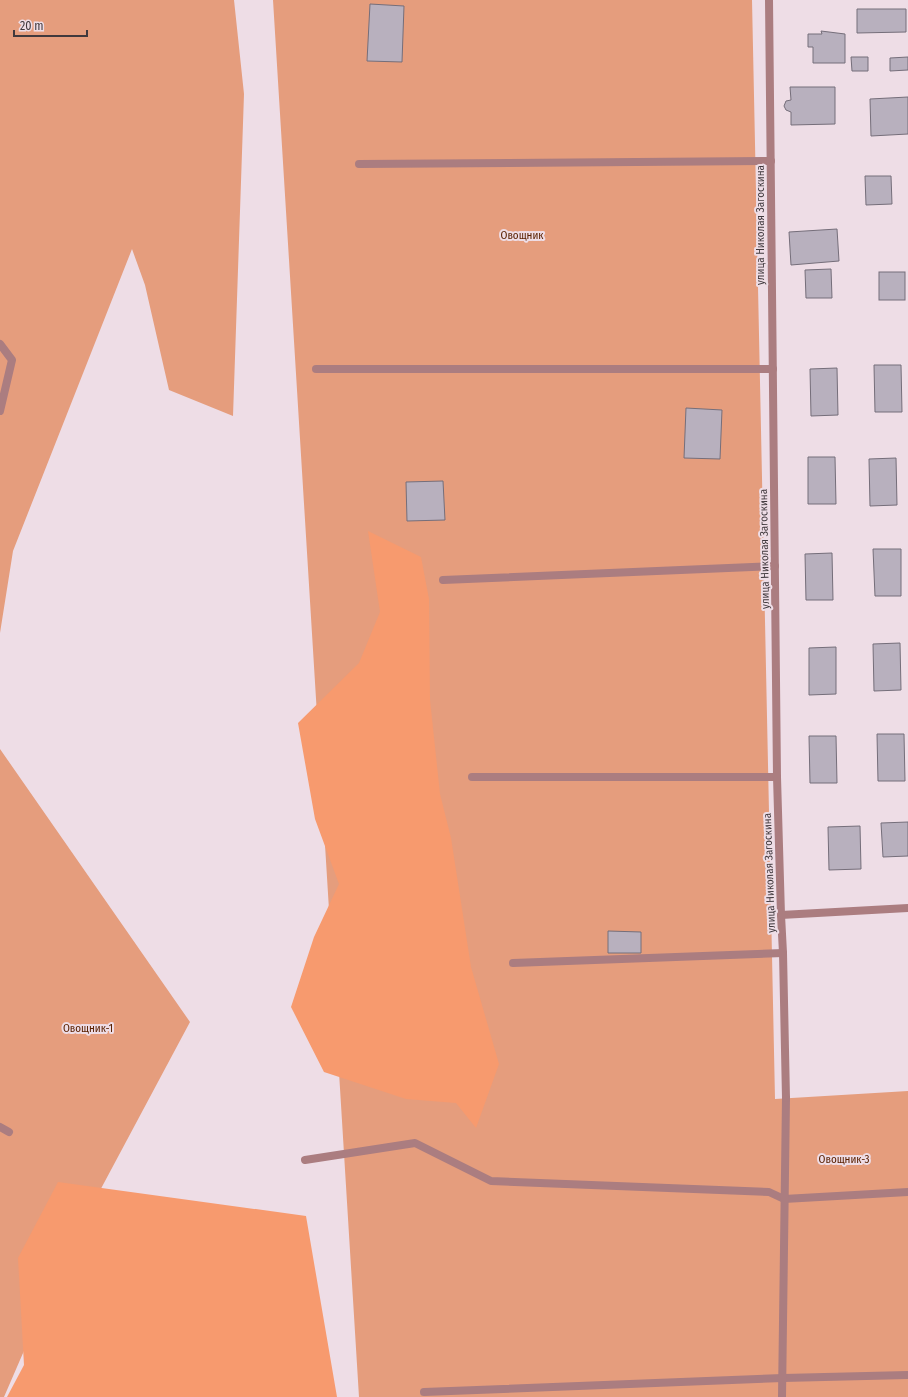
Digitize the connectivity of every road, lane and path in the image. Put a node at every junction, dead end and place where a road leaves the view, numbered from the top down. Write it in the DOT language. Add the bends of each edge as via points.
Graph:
graph roads {
  1 [pos="769,0"];
  2 [pos="771,161"];
  3 [pos="359,164"];
  4 [pos="0,344"];
  5 [pos="772,368"];
  6 [pos="316,369"];
  7 [pos="0,411"];
  8 [pos="775,566"];
  9 [pos="444,580"];
  10 [pos="472,777"];
  11 [pos="777,777"];
  12 [pos="908,908"];
  13 [pos="781,914"];
  14 [pos="783,953"];
  15 [pos="513,963"];
  16 [pos="0,1127"];
  17 [pos="9,1132"];
  18 [pos="305,1160"];
  19 [pos="908,1192"];
  20 [pos="784,1199"];
  21 [pos="908,1375"];
  22 [pos="783,1378"];
  23 [pos="424,1392"];
  24 [pos="782,1397"];
  1 -- 2 [label="street, улица Николая Загоскина"];
  2 -- 3 [label="street"];
  2 -- 5 [label="street, улица Николая Загоскина"];
  4 -- 7 [label="street" via="12,360"];
  5 -- 6 [label="street"];
  5 -- 8 [label="street, улица Николая Загоскина"];
  8 -- 9 [label="street"];
  8 -- 11 [label="street, улица Николая Загоскина"];
  10 -- 11 [label="street"];
  11 -- 13 [label="street, улица Николая Загоскина"];
  12 -- 13 [label="street"];
  13 -- 14 [label="street, улица Николая Загоскина"];
  14 -- 15 [label="street"];
  14 -- 20 [label="street, улица Николая Загоскина" via="786,1098"];
  16 -- 17 [label="street"];
  18 -- 20 [label="street" via="415,1143 491,1180 769,1192"];
  19 -- 20 [label="street"];
  20 -- 22 [label="street, улица Николая Загоскина"];
  21 -- 22 [label="street"];
  22 -- 23 [label="street"];
  22 -- 24 [label="street, улица Николая Загоскина"];
}
